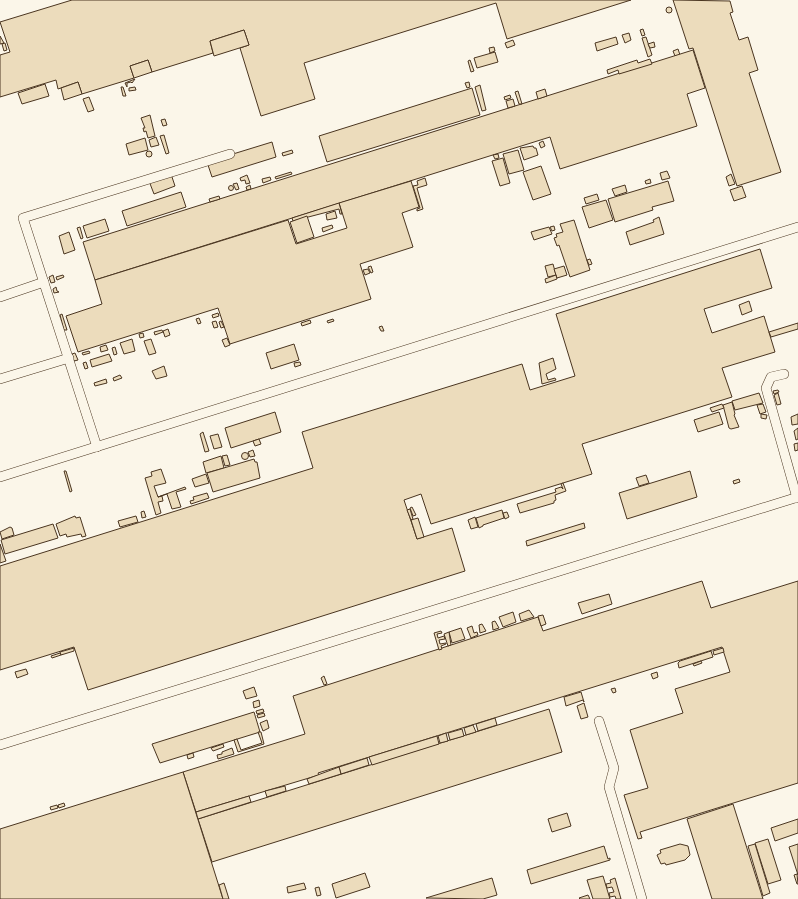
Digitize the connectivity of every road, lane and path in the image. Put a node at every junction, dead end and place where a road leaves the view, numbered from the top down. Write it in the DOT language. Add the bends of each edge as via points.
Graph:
graph roads {
  1 [pos="230,154"];
  2 [pos="798,226"];
  3 [pos="44,282"];
  4 [pos="0,297"];
  5 [pos="69,358"];
  6 [pos="784,374"];
  7 [pos="0,379"];
  8 [pos="97,447"];
  9 [pos="0,477"];
  10 [pos="797,498"];
  11 [pos="599,721"];
  12 [pos="0,745"];
  13 [pos="642,899"];
  1 -- 3 [label="lane" via="23,218"];
  2 -- 8 [label="lane"];
  3 -- 4 [label="lane"];
  3 -- 5 [label="lane"];
  5 -- 7 [label="lane"];
  5 -- 8 [label="lane"];
  6 -- 10 [label="lane" via="771,377 766,388"];
  8 -- 9 [label="lane"];
  10 -- 12 [label="lane"];
  11 -- 13 [label="lane" via="614,768 609,787"];
}
